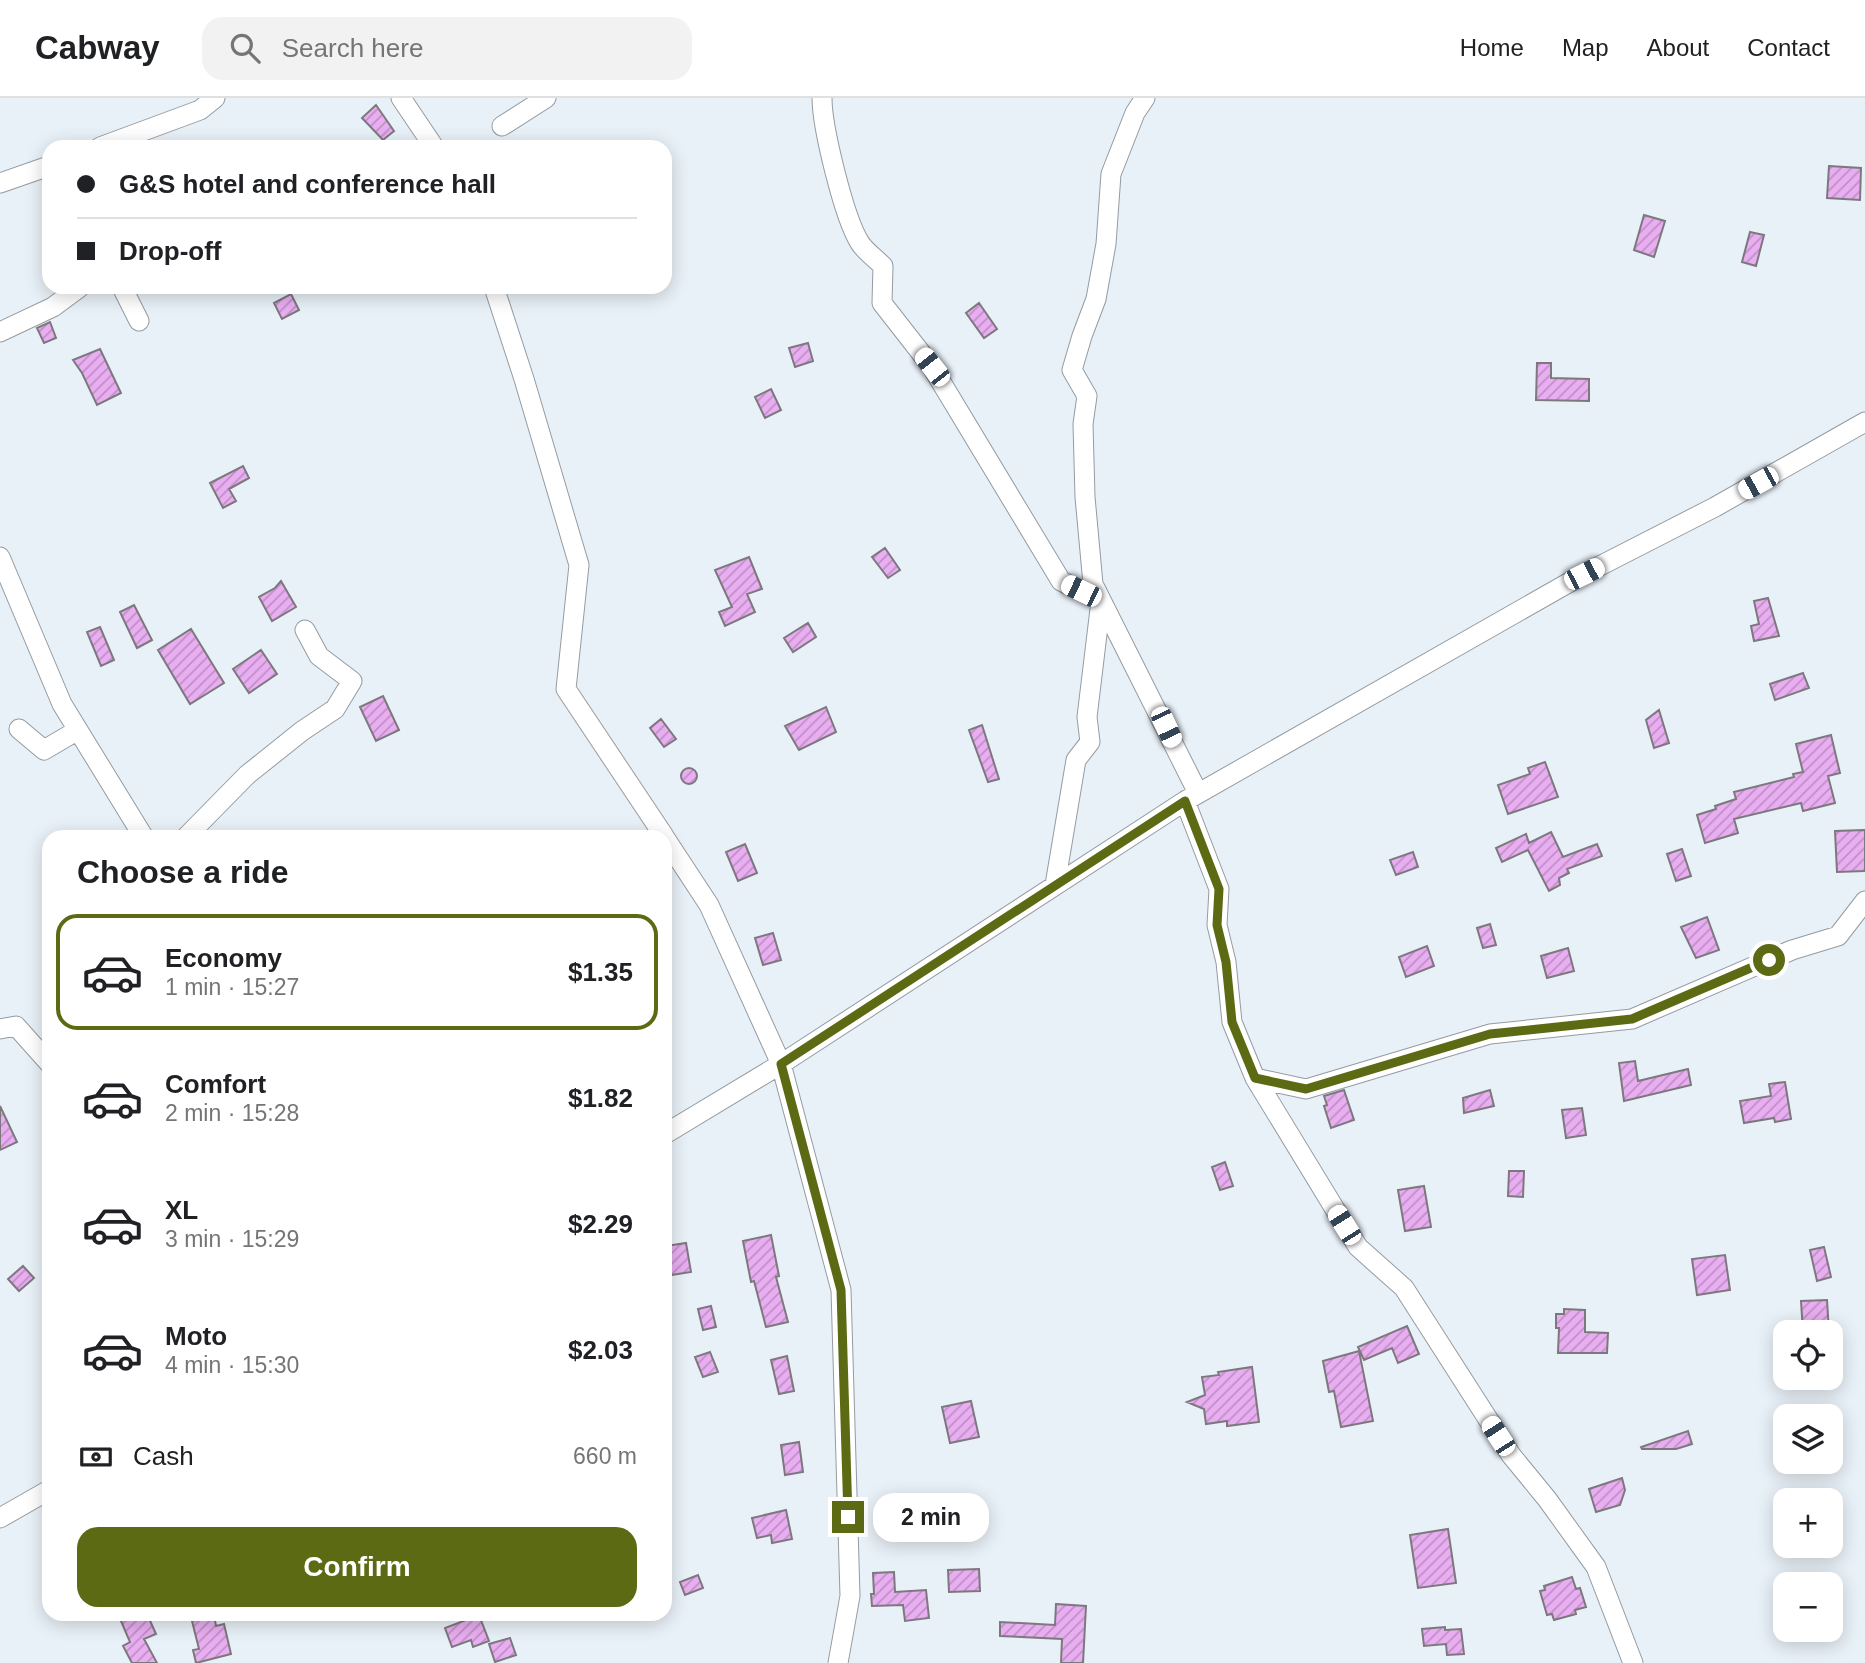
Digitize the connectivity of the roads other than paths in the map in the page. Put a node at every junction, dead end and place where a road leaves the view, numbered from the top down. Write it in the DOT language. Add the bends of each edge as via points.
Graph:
graph roads {
  1 [pos="215,98"];
  2 [pos="401,98"];
  3 [pos="546,98"];
  4 [pos="822,98"];
  5 [pos="1145,98"];
  6 [pos="502,126"];
  7 [pos="119,140"];
  8 [pos="429,140"];
  9 [pos="42,169"];
  10 [pos="0,184"];
  11 [pos="71,294"];
  12 [pos="126,294"];
  13 [pos="496,294"];
  14 [pos="139,321"];
  15 [pos="0,332"];
  16 [pos="1865,422"];
  17 [pos="0,557"];
  18 [pos="1101,601"];
  19 [pos="305,630"];
  20 [pos="19,729"];
  21 [pos="78,730"];
  22 [pos="1191,797"];
  23 [pos="139,830"];
  24 [pos="193,830"];
  25 [pos="659,830"];
  26 [pos="672,849"];
  27 [pos="1055,886"];
  28 [pos="1865,901"];
  29 [pos="0,1029"];
  30 [pos="42,1055"];
  31 [pos="781,1064"];
  32 [pos="1255,1078"];
  33 [pos="672,1130"];
  34 [pos="42,1494"];
  35 [pos="0,1518"];
  36 [pos="838,1663"];
  37 [pos="1633,1663"];
  1 -- 7 [label="street" via="200,110"];
  2 -- 8 [label="street"];
  3 -- 6 [label="street"];
  4 -- 18 [label="street" via="822,116 844,201 860,243 883,266 882,303 932,367 1061,581"];
  5 -- 18 [label="street" via="1111,174 1096,299 1072,370 1087,396 1085,497 1093,584"];
  9 -- 10 [label="street"];
  11 -- 15 [label="street"];
  12 -- 14 [label="street"];
  13 -- 25 [label="street" via="579,565 566,689"];
  16 -- 22 [label="street" via="1715,507 1572,580"];
  17 -- 21 [label="street" via="62,704"];
  18 -- 22 [label="street"];
  18 -- 27 [label="street" via="1087,717 1090,742 1076,760"];
  19 -- 24 [label="street" via="319,656 352,681 335,709 247,775"];
  20 -- 21 [label="street" via="44,750"];
  21 -- 23 [label="street"];
  22 -- 27 [label="street"];
  22 -- 32 [label="street" via="1219,889 1217,925 1232,1022"];
  26 -- 31 [label="street" via="709,905"];
  27 -- 31 [label="street"];
  28 -- 32 [label="street" via="1838,936 1792,950 1632,1019 1490,1034 1306,1089"];
  29 -- 30 [label="street" via="16,1026"];
  31 -- 33 [label="street"];
  31 -- 36 [label="street" via="841,1290 850,1595"];
  32 -- 37 [label="street" via="1358,1247 1404,1288 1511,1455 1596,1566"];
  34 -- 35 [label="street"];
}
